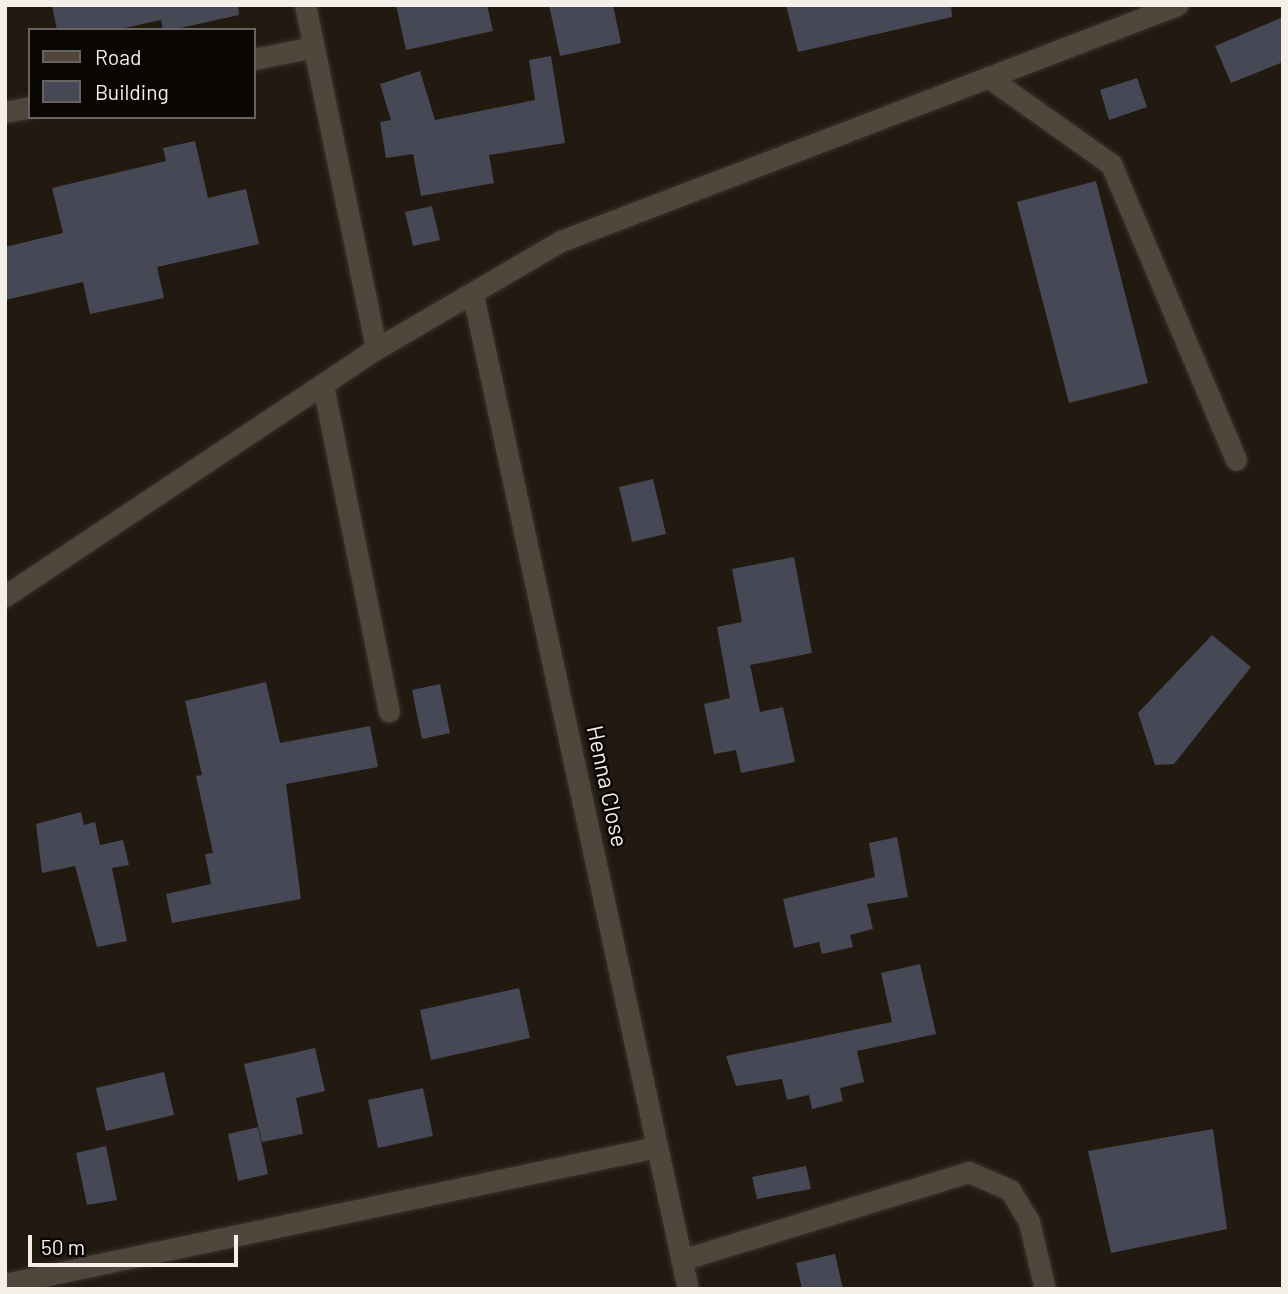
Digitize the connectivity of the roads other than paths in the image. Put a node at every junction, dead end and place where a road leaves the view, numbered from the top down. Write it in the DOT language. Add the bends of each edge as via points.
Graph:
graph roads {
  1 [pos="304,5"];
  2 [pos="1177,5"];
  3 [pos="313,47"];
  4 [pos="256,59"];
  5 [pos="988,77"];
  6 [pos="28,107"];
  7 [pos="5,112"];
  8 [pos="473,295"];
  9 [pos="376,349"];
  10 [pos="323,385"];
  11 [pos="1236,460"];
  12 [pos="5,596"];
  13 [pos="389,711"];
  14 [pos="657,1147"];
  15 [pos="681,1260"];
  16 [pos="5,1284"];
  17 [pos="688,1289"];
  18 [pos="1045,1289"];
  1 -- 3 [label="street"];
  2 -- 5 [label="street"];
  3 -- 4 [label="street"];
  3 -- 9 [label="street"];
  5 -- 8 [label="street" via="561,240"];
  5 -- 11 [label="street" via="1111,164"];
  6 -- 7 [label="street"];
  8 -- 9 [label="street"];
  8 -- 14 [label="street, Henna Close"];
  9 -- 10 [label="street"];
  10 -- 12 [label="street"];
  10 -- 13 [label="street"];
  14 -- 15 [label="street, Henna Close"];
  14 -- 16 [label="street"];
  15 -- 17 [label="street, Henna Close"];
  15 -- 18 [label="street" via="969,1172 1010,1190 1029,1222"];
}
